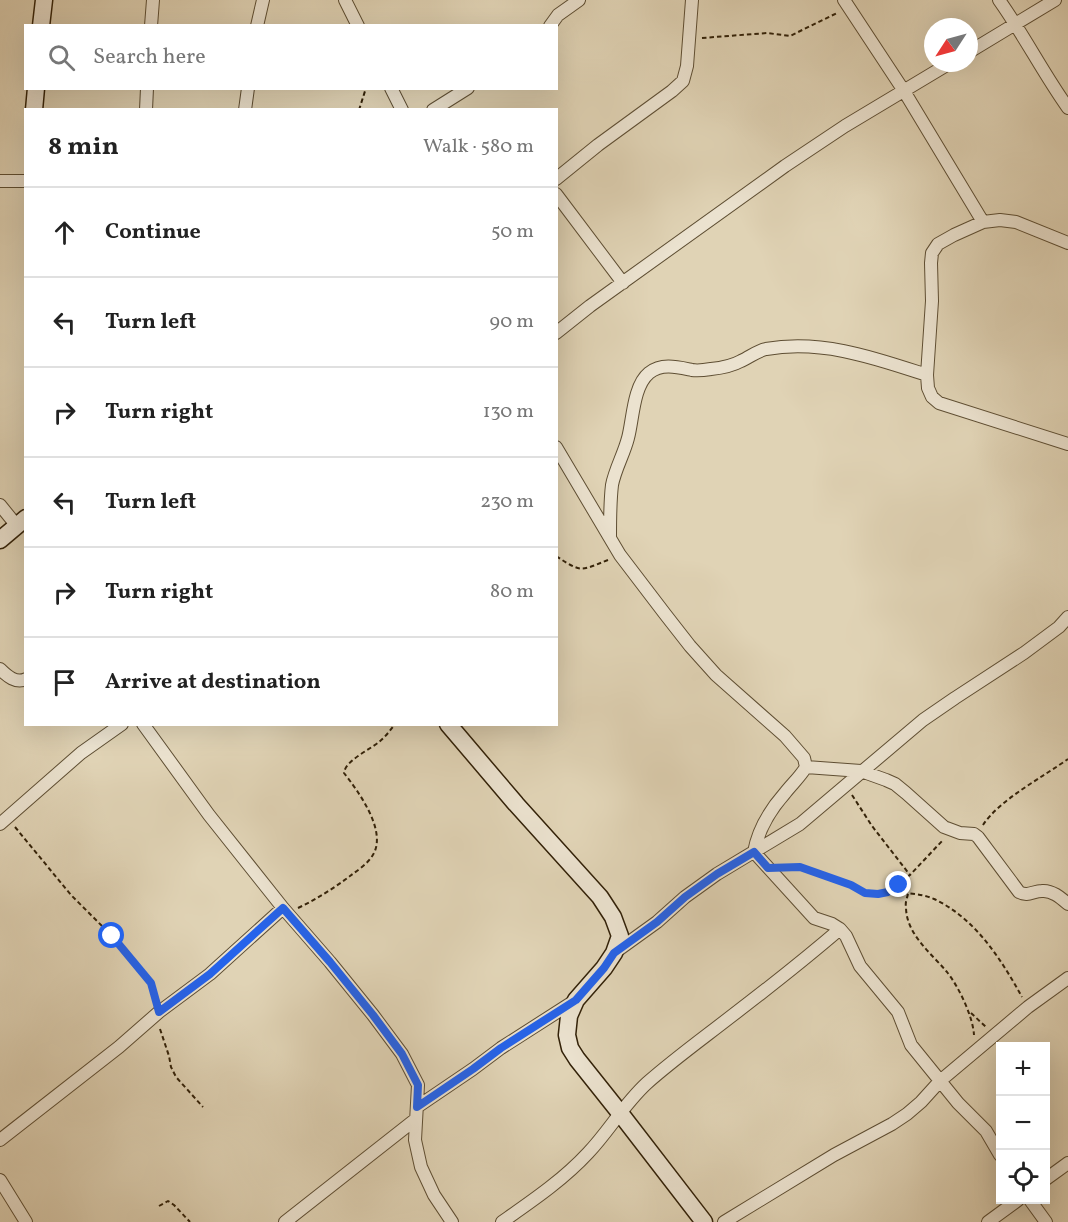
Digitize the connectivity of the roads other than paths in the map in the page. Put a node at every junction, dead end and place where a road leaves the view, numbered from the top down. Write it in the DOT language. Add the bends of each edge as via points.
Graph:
graph roads {
  1 [pos="44,0"];
  2 [pos="153,0"];
  3 [pos="263,0"];
  4 [pos="345,0"];
  5 [pos="579,0"];
  6 [pos="692,0"];
  7 [pos="999,0"];
  8 [pos="1054,0"];
  9 [pos="846,4"];
  10 [pos="41,24"];
  11 [pos="151,24"];
  12 [pos="257,24"];
  13 [pos="357,24"];
  14 [pos="551,24"];
  15 [pos="1016,24"];
  16 [pos="978,47"];
  17 [pos="935,72"];
  18 [pos="36,90"];
  19 [pos="147,90"];
  20 [pos="248,90"];
  21 [pos="392,90"];
  22 [pos="465,90"];
  23 [pos="904,91"];
  24 [pos="34,108"];
  25 [pos="146,108"];
  26 [pos="245,108"];
  27 [pos="401,108"];
  28 [pos="436,108"];
  29 [pos="1068,108"];
  30 [pos="558,177"];
  31 [pos="0,181"];
  32 [pos="24,181"];
  33 [pos="558,197"];
  34 [pos="983,222"];
  35 [pos="1068,243"];
  36 [pos="623,283"];
  37 [pos="558,331"];
  38 [pos="927,375"];
  39 [pos="1068,444"];
  40 [pos="558,450"];
  41 [pos="0,505"];
  42 [pos="21,522"];
  43 [pos="610,537"];
  44 [pos="0,540"];
  45 [pos="1068,616"];
  46 [pos="0,669"];
  47 [pos="24,680"];
  48 [pos="119,726"];
  49 [pos="144,726"];
  50 [pos="450,726"];
  51 [pos="806,767"];
  52 [pos="827,768"];
  53 [pos="861,771"];
  54 [pos="846,785"];
  55 [pos="4,821"];
  56 [pos="754,852"];
  57 [pos="1068,904"];
  58 [pos="285,911"];
  59 [pos="840,929"];
  60 [pos="614,953"];
  61 [pos="1068,978"];
  62 [pos="576,1000"];
  63 [pos="940,1081"];
  64 [pos="417,1113"];
  65 [pos="620,1113"];
  66 [pos="0,1140"];
  67 [pos="997,1150"];
  68 [pos="1068,1163"];
  69 [pos="1050,1176"];
  70 [pos="0,1180"];
  71 [pos="1013,1204"];
  72 [pos="1033,1204"];
  73 [pos="26,1222"];
  74 [pos="285,1222"];
  75 [pos="452,1222"];
  76 [pos="502,1222"];
  77 [pos="704,1222"];
  78 [pos="724,1222"];
  79 [pos="988,1222"];
  80 [pos="1046,1222"];
  1 -- 10 [label="street"];
  2 -- 11 [label="street"];
  3 -- 12 [label="street"];
  4 -- 13 [label="street"];
  5 -- 14 [label="street"];
  6 -- 30 [label="street" via="683,81"];
  7 -- 15 [label="street"];
  8 -- 15 [label="street"];
  9 -- 23 [label="street"];
  15 -- 16 [label="street"];
  15 -- 29 [label="street"];
  17 -- 23 [label="street"];
  18 -- 24 [label="street"];
  19 -- 25 [label="street"];
  20 -- 26 [label="street"];
  21 -- 27 [label="street"];
  22 -- 28 [label="street"];
  23 -- 34 [label="street"];
  23 -- 36 [label="street" via="785,166"];
  31 -- 32 [label="street"];
  33 -- 36 [label="street"];
  34 -- 35 [label="street" via="1016,222"];
  34 -- 38 [label="street" via="946,239 932,253"];
  36 -- 37 [label="street"];
  38 -- 39 [label="street" via="928,388 939,403"];
  38 -- 43 [label="street" via="861,354 798,347 761,350 717,369 658,368 641,383 612,486"];
  40 -- 43 [label="street"];
  41 -- 42 [label="street"];
  42 -- 44 [label="street"];
  43 -- 51 [label="street" via="690,646 716,675 785,736 804,758"];
  45 -- 53 [label="street" via="1033,647 923,720"];
  46 -- 47 [label="street" via="11,678"];
  48 -- 55 [label="street" via="81,753"];
  49 -- 58 [label="street"];
  50 -- 60 [label="street" via="600,897 614,917 620,936"];
  51 -- 52 [label="street"];
  51 -- 56 [label="street" via="762,827"];
  52 -- 53 [label="street"];
  52 -- 54 [label="street"];
  53 -- 54 [label="street"];
  53 -- 57 [label="street" via="895,784 944,827 978,837 1023,895 1044,890"];
  54 -- 56 [label="street" via="800,824"];
  56 -- 59 [label="street" via="814,918"];
  56 -- 60 [label="street" via="685,897"];
  58 -- 64 [label="street" via="338,971 402,1054 418,1085"];
  58 -- 66 [label="street"];
  59 -- 63 [label="street" via="860,966 898,1012 911,1045"];
  59 -- 65 [label="street" via="655,1076"];
  60 -- 62 [label="street"];
  61 -- 63 [label="street"];
  62 -- 64 [label="street" via="501,1048"];
  62 -- 65 [label="street" via="568,1016 570,1047"];
  63 -- 67 [label="street" via="986,1131"];
  63 -- 78 [label="street" via="892,1124"];
  64 -- 74 [label="street"];
  64 -- 75 [label="street" via="415,1140 421,1167"];
  65 -- 76 [label="street" via="587,1155"];
  65 -- 77 [label="street"];
  68 -- 69 [label="street"];
  70 -- 73 [label="street"];
  71 -- 79 [label="street"];
  72 -- 80 [label="street"];
}
